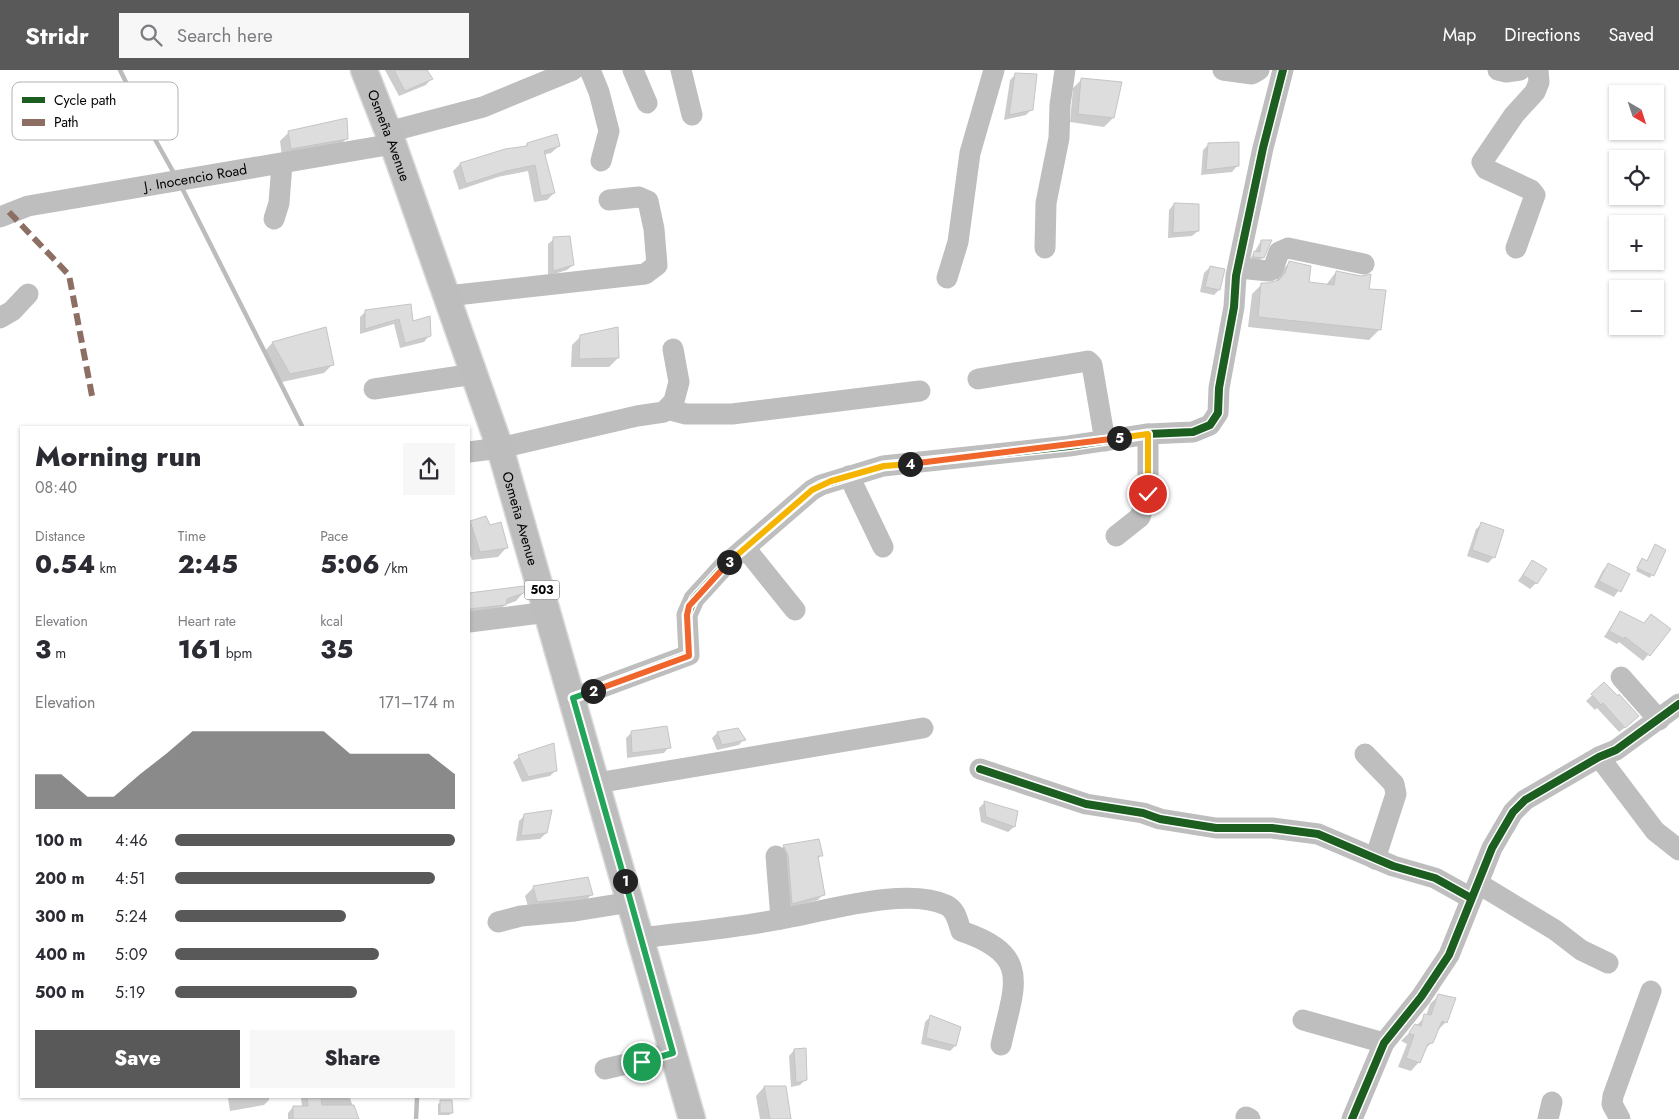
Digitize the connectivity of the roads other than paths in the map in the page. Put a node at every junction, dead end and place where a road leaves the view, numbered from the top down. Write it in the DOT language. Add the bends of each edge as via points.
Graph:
graph roads {
  1 [pos="364,70"];
  2 [pos="573,70"];
  3 [pos="590,70"];
  4 [pos="633,70"];
  5 [pos="681,70"];
  6 [pos="994,70"];
  7 [pos="1066,70"];
  8 [pos="1223,70"];
  9 [pos="1259,70"];
  10 [pos="1283,70"];
  11 [pos="1498,70"];
  12 [pos="1520,70"];
  13 [pos="1538,70"];
  14 [pos="647,103"];
  15 [pos="692,115"];
  16 [pos="391,138"];
  17 [pos="601,161"];
  18 [pos="282,164"];
  19 [pos="609,200"];
  20 [pos="0,217"];
  21 [pos="274,219"];
  22 [pos="1045,248"];
  23 [pos="1516,248"];
  24 [pos="1364,264"];
  25 [pos="1238,268"];
  26 [pos="947,278"];
  27 [pos="28,294"];
  28 [pos="447,296"];
  29 [pos="0,318"];
  30 [pos="673,349"];
  31 [pos="474,374"];
  32 [pos="978,379"];
  33 [pos="374,389"];
  34 [pos="920,391"];
  35 [pos="667,409"];
  36 [pos="1148,434"];
  37 [pos="1105,441"];
  38 [pos="500,448"];
  39 [pos="470,452"];
  40 [pos="849,476"];
  41 [pos="1116,536"];
  42 [pos="883,547"];
  43 [pos="746,549"];
  44 [pos="795,610"];
  45 [pos="548,612"];
  46 [pos="470,622"];
  47 [pos="1620,677"];
  48 [pos="573,698"];
  49 [pos="1679,704"];
  50 [pos="1659,720"];
  51 [pos="923,728"];
  52 [pos="1365,754"];
  53 [pos="1599,757"];
  54 [pos="980,769"];
  55 [pos="597,783"];
  56 [pos="1679,850"];
  57 [pos="776,856"];
  58 [pos="1375,859"];
  59 [pos="1475,891"];
  60 [pos="631,902"];
  61 [pos="781,919"];
  62 [pos="498,922"];
  63 [pos="641,938"];
  64 [pos="1608,964"];
  65 [pos="1651,991"];
  66 [pos="1303,1020"];
  67 [pos="1384,1042"];
  68 [pos="1001,1045"];
  69 [pos="673,1053"];
  70 [pos="605,1069"];
  71 [pos="692,1119"];
  72 [pos="1352,1119"];
  73 [pos="1620,1119"];
  1 -- 16 [label="main road, Osmeña Avenue / 503"];
  2 -- 16 [label="street, J. Inocencio Road" via="482,107"];
  3 -- 17 [label="street" via="609,131"];
  4 -- 14 [label="street"];
  5 -- 15 [label="street"];
  6 -- 26 [label="street" via="970,153 958,242"];
  7 -- 22 [label="street" via="1059,138 1046,203"];
  8 -- 9 [label="street" via="1252,74"];
  10 -- 25 [label="street"];
  11 -- 12 [label="street"];
  13 -- 23 [label="street" via="1539,82 1535,92 1514,115 1482,162 1486,169 1535,194"];
  16 -- 18 [label="street, J. Inocencio Road"];
  16 -- 28 [label="main road, Osmeña Avenue / 503"];
  18 -- 20 [label="street, J. Inocencio Road" via="28,206"];
  18 -- 21 [label="street" via="279,203"];
  19 -- 28 [label="street" via="639,197 648,201 656,265 645,274"];
  24 -- 25 [label="street" via="1288,248 1278,252 1273,269 1269,271"];
  25 -- 36 [label="street" via="1218,413 1210,425 1193,432"];
  27 -- 29 [label="street"];
  28 -- 31 [label="main road, Osmeña Avenue / 503"];
  30 -- 35 [label="street" via="679,382 674,401"];
  31 -- 33 [label="street"];
  31 -- 38 [label="main road, Osmeña Avenue / 503"];
  32 -- 37 [label="street" via="1088,361 1092,366"];
  34 -- 35 [label="street" via="732,414 686,414"];
  35 -- 38 [label="street"];
  36 -- 37 [label="street"];
  36 -- 41 [label="street" via="1148,494 1140,517"];
  37 -- 40 [label="street" via="884,466"];
  38 -- 39 [label="street"];
  38 -- 45 [label="main road, Osmeña Avenue / 503"];
  40 -- 42 [label="street"];
  40 -- 43 [label="street" via="812,490"];
  43 -- 44 [label="street"];
  43 -- 48 [label="street" via="724,566 689,606 689,656"];
  45 -- 46 [label="street"];
  45 -- 48 [label="main road, Osmeña Avenue / 503"];
  47 -- 50 [label="street"];
  48 -- 55 [label="main road, Osmeña Avenue / 503"];
  49 -- 50 [label="street"];
  50 -- 53 [label="street" via="1616,750"];
  51 -- 55 [label="street"];
  52 -- 58 [label="street" via="1394,784 1396,794"];
  53 -- 56 [label="street" via="1655,832"];
  53 -- 59 [label="street" via="1525,800 1513,812 1492,848"];
  54 -- 58 [label="street" via="1086,804 1216,828 1272,828 1318,834"];
  55 -- 60 [label="main road, Osmeña Avenue / 503"];
  57 -- 61 [label="street"];
  58 -- 59 [label="street"];
  59 -- 64 [label="street" via="1555,930 1581,950"];
  59 -- 67 [label="street" via="1449,955 1421,997"];
  60 -- 62 [label="street" via="521,916"];
  60 -- 63 [label="main road, Osmeña Avenue / 503"];
  61 -- 63 [label="street"];
  61 -- 68 [label="street" via="865,902 920,899 947,905 954,911 961,931 978,937 1011,963 1014,986"];
  63 -- 69 [label="main road, Osmeña Avenue / 503"];
  65 -- 73 [label="street" via="1612,1096 1612,1104"];
  66 -- 67 [label="street"];
  67 -- 72 [label="street"];
  69 -- 70 [label="street"];
  69 -- 71 [label="main road, Osmeña Avenue / 503"];
}
